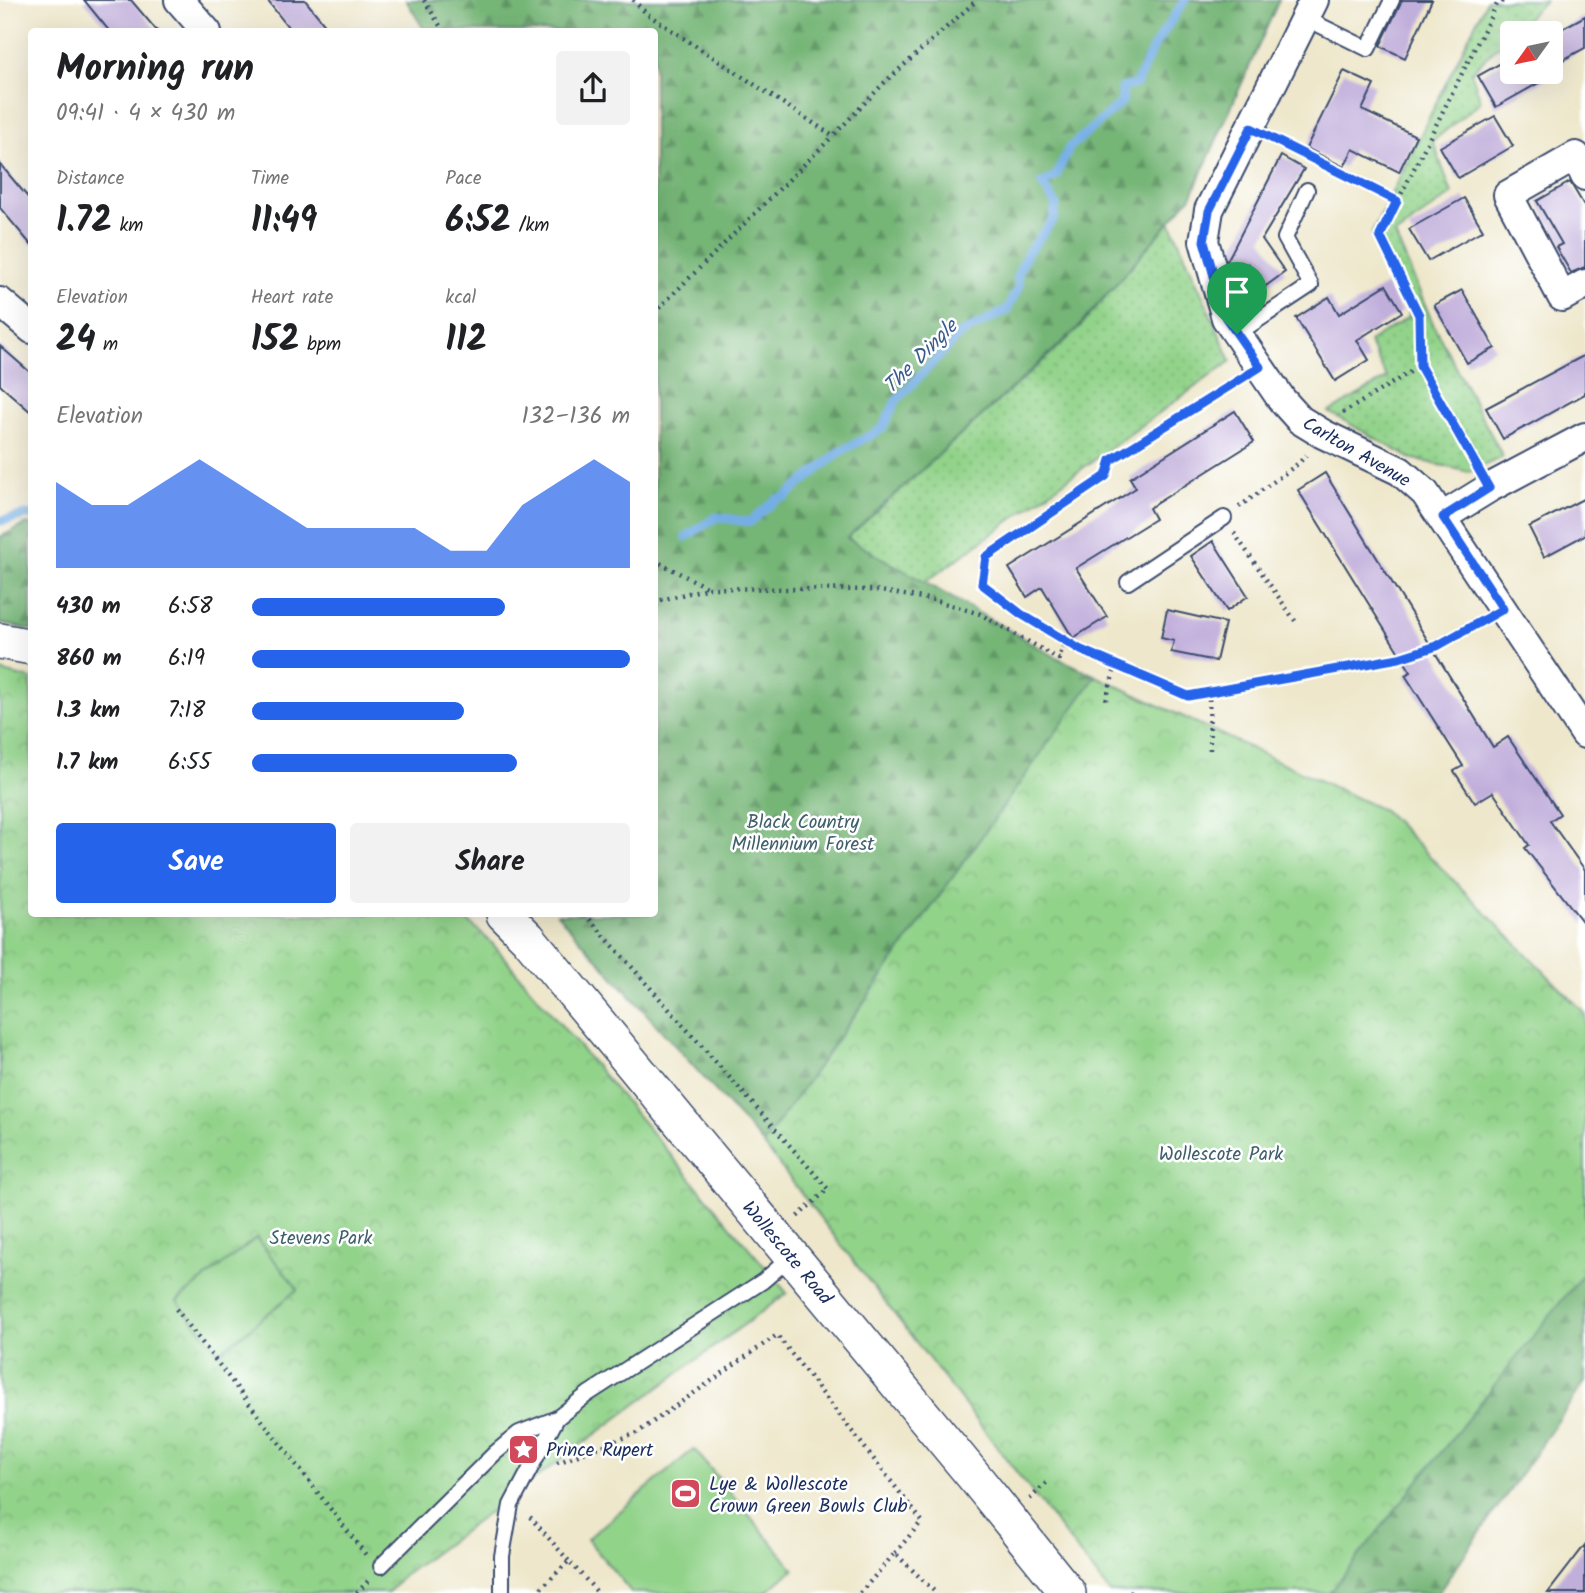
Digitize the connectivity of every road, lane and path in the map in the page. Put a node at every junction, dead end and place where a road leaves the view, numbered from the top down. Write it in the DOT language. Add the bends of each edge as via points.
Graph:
graph roads {
  1 [pos="179,0"];
  2 [pos="424,0"];
  3 [pos="632,0"];
  4 [pos="977,0"];
  5 [pos="1392,0"];
  6 [pos="1505,0"];
  7 [pos="1309,9"];
  8 [pos="204,28"];
  9 [pos="442,28"];
  10 [pos="1251,128"];
  11 [pos="833,136"];
  12 [pos="1585,176"];
  13 [pos="1307,190"];
  14 [pos="1397,201"];
  15 [pos="1585,284"];
  16 [pos="0,302"];
  17 [pos="658,309"];
  18 [pos="28,326"];
  19 [pos="1237,334"];
  20 [pos="1420,366"];
  21 [pos="1260,367"];
  22 [pos="1319,432"];
  23 [pos="1585,437"];
  24 [pos="1489,488"];
  25 [pos="1443,517"];
  26 [pos="1224,518"];
  27 [pos="658,562"];
  28 [pos="1128,582"];
  29 [pos="708,587"];
  30 [pos="658,601"];
  31 [pos="1503,609"];
  32 [pos="1298,625"];
  33 [pos="1065,640"];
  34 [pos="0,641"];
  35 [pos="28,646"];
  36 [pos="1116,665"];
  37 [pos="1209,692"];
  38 [pos="1105,701"];
  39 [pos="1585,734"];
  40 [pos="1210,752"];
  41 [pos="507,917"];
  42 [pos="588,917"];
  43 [pos="783,1246"];
  44 [pos="176,1310"];
  45 [pos="557,1418"];
  46 [pos="527,1474"];
  47 [pos="514,1499"];
  48 [pos="895,1553"];
  49 [pos="569,1561"];
  50 [pos="375,1563"];
  51 [pos="502,1593"];
  52 [pos="536,1593"];
  53 [pos="598,1593"];
  54 [pos="859,1593"];
  55 [pos="936,1593"];
  56 [pos="1068,1593"];
  1 -- 8 [label="street"];
  2 -- 9 [label="path"];
  3 -- 11 [label="path"];
  4 -- 11 [label="path" via="892,75"];
  5 -- 7 [label="lane" via="1368,49"];
  6 -- 14 [label="path" via="1497,4"];
  7 -- 10 [label="street, Carlton Avenue"];
  10 -- 14 [label="path"];
  10 -- 19 [label="street, Carlton Avenue" via="1209,211 1204,241 1226,318"];
  11 -- 17 [label="path"];
  12 -- 15 [label="street" via="1576,156 1508,195 1562,297"];
  13 -- 19 [label="lane" via="1285,238 1311,285"];
  14 -- 20 [label="path" via="1380,236 1419,315"];
  16 -- 18 [label="street"];
  19 -- 21 [label="street, Carlton Avenue"];
  20 -- 22 [label="path"];
  20 -- 24 [label="path"];
  21 -- 22 [label="street, Carlton Avenue" via="1300,420"];
  21 -- 33 [label="path" via="1111,460 1106,476 986,557 982,584"];
  22 -- 25 [label="street, Carlton Avenue" via="1400,471"];
  22 -- 26 [label="path" via="1299,463"];
  23 -- 24 [label="street"];
  24 -- 25 [label="street"];
  25 -- 31 [label="street, Carlton Avenue"];
  26 -- 28 [label="lane"];
  26 -- 32 [label="path"];
  27 -- 29 [label="path"];
  29 -- 30 [label="path"];
  29 -- 33 [label="path" via="875,590 980,614 1059,659"];
  31 -- 37 [label="path" via="1437,646 1399,658"];
  31 -- 39 [label="street, Carlton Avenue"];
  33 -- 36 [label="path"];
  34 -- 35 [label="street"];
  36 -- 37 [label="path" via="1188,696"];
  36 -- 38 [label="path"];
  37 -- 40 [label="path"];
  41 -- 43 [label="street, Wollescote Road"];
  42 -- 43 [label="path" via="828,1189"];
  43 -- 45 [label="lane" via="763,1281"];
  43 -- 56 [label="street, Wollescote Road"];
  44 -- 50 [label="path"];
  45 -- 46 [label="lane"];
  45 -- 50 [label="lane" via="519,1433"];
  46 -- 47 [label="lane"];
  46 -- 48 [label="path" via="637,1433 778,1335 922,1521"];
  47 -- 49 [label="path"];
  47 -- 51 [label="lane" via="502,1556"];
  48 -- 54 [label="path"];
  48 -- 55 [label="path"];
  49 -- 52 [label="path"];
  49 -- 53 [label="path"];
}
